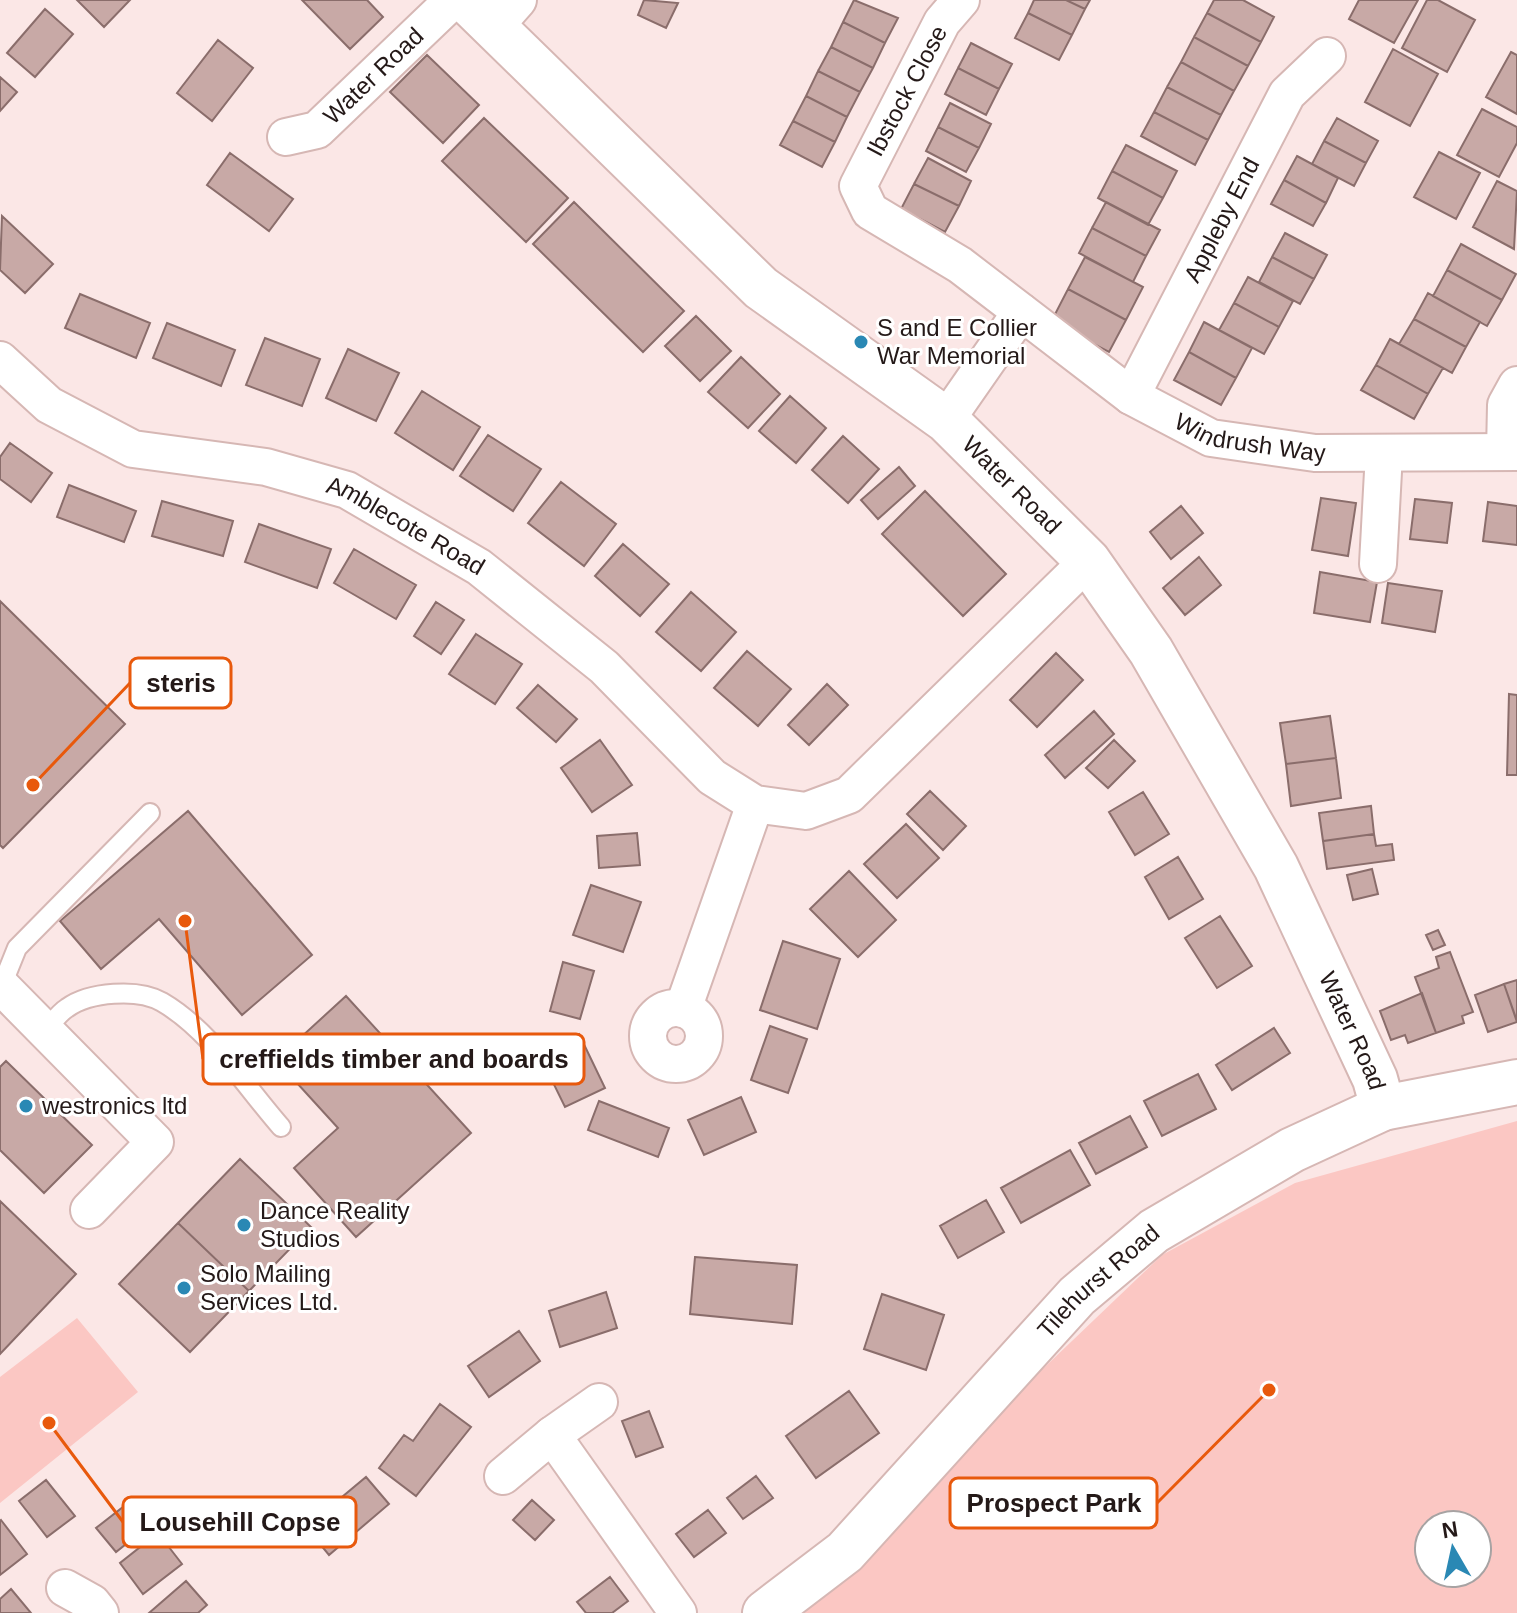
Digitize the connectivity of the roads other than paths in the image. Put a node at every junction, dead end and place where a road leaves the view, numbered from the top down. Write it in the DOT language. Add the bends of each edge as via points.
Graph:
graph roads {
  1 [pos="453,0"];
  2 [pos="961,0"];
  3 [pos="493,9"];
  4 [pos="1327,56"];
  5 [pos="286,137"];
  6 [pos="858,186"];
  7 [pos="1021,312"];
  8 [pos="0,360"];
  9 [pos="1517,385"];
  10 [pos="1131,396"];
  11 [pos="946,420"];
  12 [pos="1511,452"];
  13 [pos="1384,453"];
  14 [pos="1088,561"];
  15 [pos="1378,564"];
  16 [pos="755,804"];
  17 [pos="150,813"];
  18 [pos="1,985"];
  19 [pos="683,1009"];
  20 [pos="46,1030"];
  21 [pos="1517,1082"];
  22 [pos="1383,1108"];
  23 [pos="281,1127"];
  24 [pos="89,1210"];
  25 [pos="599,1402"];
  26 [pos="552,1435"];
  27 [pos="503,1476"];
  28 [pos="65,1588"];
  29 [pos="100,1613"];
  30 [pos="678,1613"];
  31 [pos="765,1613"];
  1 -- 5 [label="street, Water Road" via="317,130"];
  2 -- 6 [label="street, Ibstock Close" via="942,22"];
  3 -- 11 [label="street, Water Road" via="761,288"];
  4 -- 10 [label="street, Appleby End" via="1287,94"];
  6 -- 7 [label="street, Windrush Way" via="870,211 960,265"];
  7 -- 10 [label="street, Windrush Way"];
  7 -- 11 [label="street"];
  8 -- 16 [label="street, Amblecote Road" via="49,405 133,449 266,467 347,490 479,567 604,667 712,777"];
  9 -- 12 [label="street" via="1506,405"];
  10 -- 13 [label="street, Windrush Way" via="1211,438 1315,453"];
  11 -- 14 [label="street, Water Road"];
  12 -- 13 [label="street, Windrush Way"];
  13 -- 15 [label="street"];
  14 -- 16 [label="street, Amblecote Road" via="849,795 806,811"];
  14 -- 22 [label="street, Water Road" via="1151,651 1276,867 1375,1079"];
  16 -- 19 [label="street"];
  17 -- 18 [label="lane" via="17,948"];
  18 -- 20 [label="street"];
  20 -- 23 [label="lane" via="67,1008 92,997 133,995 161,1001 204,1038"];
  20 -- 24 [label="street" via="155,1142"];
  21 -- 22 [label="street, Tilehurst Road"];
  22 -- 31 [label="street, Tilehurst Road" via="1292,1150 1154,1231 1077,1296 845,1552"];
  25 -- 26 [label="street"];
  26 -- 27 [label="street"];
  26 -- 30 [label="street"];
  28 -- 29 [label="street"];
}
